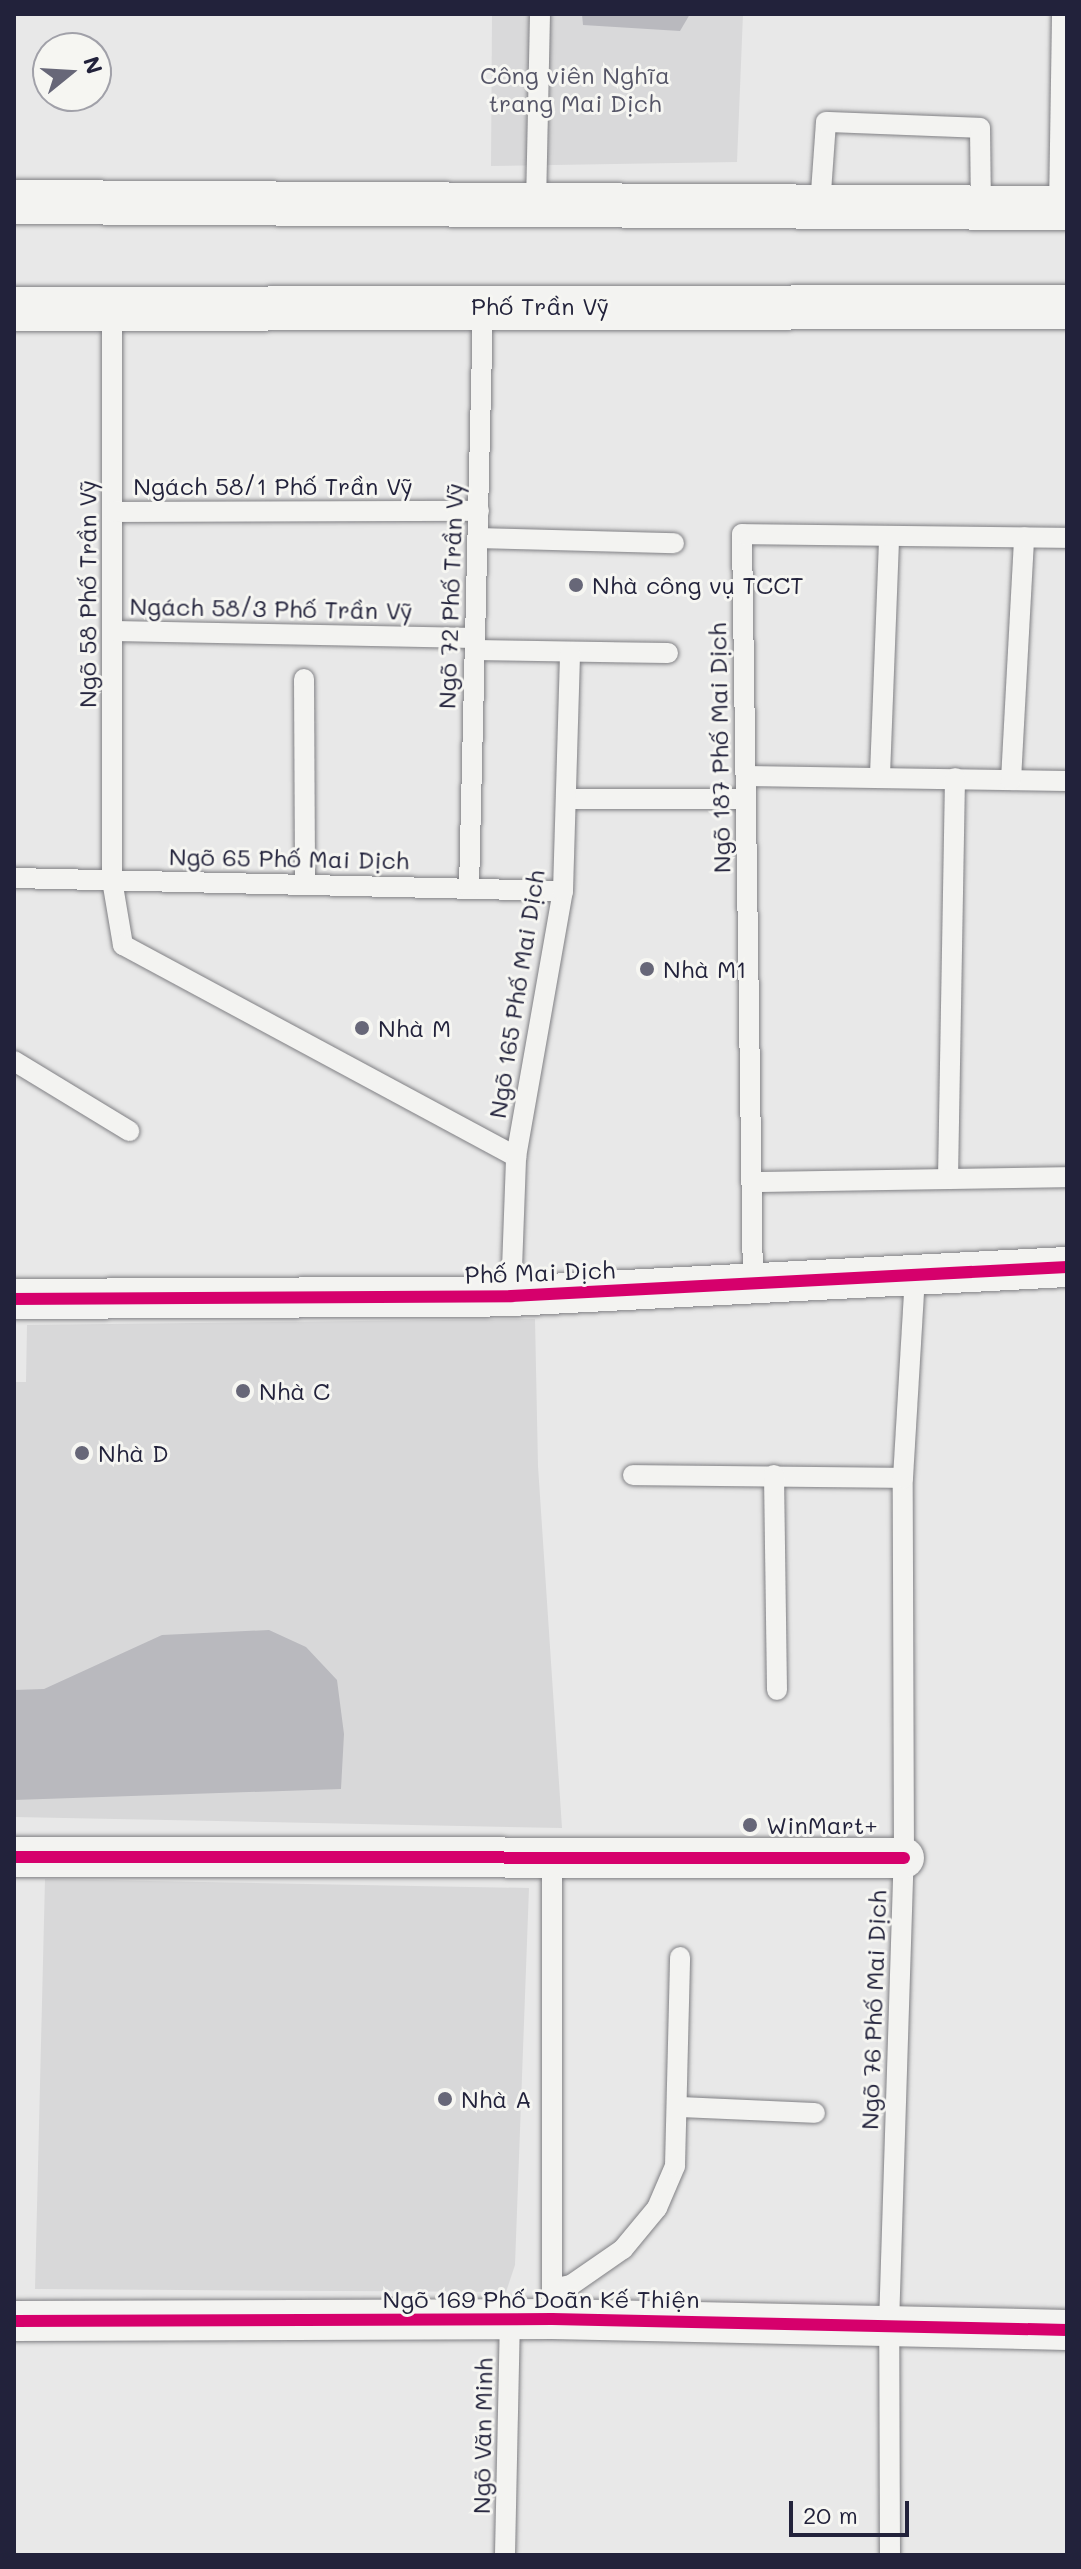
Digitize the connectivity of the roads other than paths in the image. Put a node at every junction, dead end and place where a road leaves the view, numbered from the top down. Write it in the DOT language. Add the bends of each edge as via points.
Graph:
graph roads {
  1 [pos="540,14"];
  2 [pos="1062,14"];
  3 [pos="14,202"];
  4 [pos="536,205"];
  5 [pos="820,206"];
  6 [pos="981,207"];
  7 [pos="1063,208"];
  8 [pos="483,305"];
  9 [pos="1067,307"];
  10 [pos="14,309"];
  11 [pos="112,309"];
  12 [pos="479,511"];
  13 [pos="114,512"];
  14 [pos="889,536"];
  15 [pos="1024,537"];
  16 [pos="478,538"];
  17 [pos="1067,538"];
  18 [pos="674,543"];
  19 [pos="114,631"];
  20 [pos="475,644"];
  21 [pos="570,652"];
  22 [pos="668,653"];
  23 [pos="304,679"];
  24 [pos="880,775"];
  25 [pos="746,776"];
  26 [pos="955,778"];
  27 [pos="1011,780"];
  28 [pos="1067,781"];
  29 [pos="567,799"];
  30 [pos="746,799"];
  31 [pos="14,878"];
  32 [pos="112,880"];
  33 [pos="305,885"];
  34 [pos="469,888"];
  35 [pos="563,891"];
  36 [pos="14,1061"];
  37 [pos="129,1131"];
  38 [pos="516,1157"];
  39 [pos="1067,1177"];
  40 [pos="948,1179"];
  41 [pos="754,1182"];
  42 [pos="1067,1267"];
  43 [pos="915,1275"];
  44 [pos="753,1286"];
  45 [pos="511,1296"];
  46 [pos="14,1299"];
  47 [pos="633,1475"];
  48 [pos="774,1475"];
  49 [pos="903,1478"];
  50 [pos="777,1690"];
  51 [pos="552,1856"];
  52 [pos="14,1857"];
  53 [pos="904,1858"];
  54 [pos="680,1957"];
  55 [pos="679,2107"];
  56 [pos="815,2113"];
  57 [pos="552,2304"];
  58 [pos="510,2319"];
  59 [pos="14,2321"];
  60 [pos="889,2325"];
  61 [pos="1067,2330"];
  62 [pos="505,2555"];
  63 [pos="890,2555"];
  1 -- 4 [label="lane"];
  2 -- 7 [label="lane"];
  3 -- 4 [label="main road"];
  4 -- 5 [label="main road"];
  5 -- 6 [label="main road"];
  5 -- 6 [label="lane" via="826,122 980,128"];
  6 -- 7 [label="main road"];
  8 -- 9 [label="main road, Phố Trần Vỹ"];
  8 -- 11 [label="main road, Phố Trần Vỹ"];
  8 -- 12 [label="lane, Ngõ 72 Phố Trần Vỹ"];
  10 -- 11 [label="main road, Phố Trần Vỹ"];
  11 -- 13 [label="lane, Ngõ 58 Phố Trần Vỹ"];
  12 -- 13 [label="lane, Ngách 58/1 Phố Trần Vỹ"];
  12 -- 16 [label="lane, Ngõ 72 Phố Trần Vỹ"];
  13 -- 19 [label="lane, Ngõ 58 Phố Trần Vỹ"];
  14 -- 15 [label="lane, Ngõ 187 Phố Mai Dịch"];
  14 -- 24 [label="lane"];
  14 -- 25 [label="lane, Ngõ 187 Phố Mai Dịch" via="742,534"];
  15 -- 17 [label="lane, Ngõ 187 Phố Mai Dịch"];
  15 -- 27 [label="lane"];
  16 -- 18 [label="lane"];
  16 -- 20 [label="lane, Ngõ 72 Phố Trần Vỹ"];
  19 -- 20 [label="lane, Ngách 58/3 Phố Trần Vỹ"];
  19 -- 32 [label="lane, Ngõ 58 Phố Trần Vỹ"];
  20 -- 21 [label="lane, Ngách 58/3 Phố Trần Vỹ"];
  20 -- 34 [label="lane, Ngõ 72 Phố Trần Vỹ"];
  21 -- 22 [label="lane, Ngách 58/3 Phố Trần Vỹ"];
  21 -- 29 [label="lane, Ngõ 165 Phố Mai Dịch"];
  23 -- 33 [label="lane"];
  24 -- 25 [label="lane"];
  24 -- 26 [label="lane"];
  25 -- 30 [label="lane, Ngõ 187 Phố Mai Dịch"];
  26 -- 27 [label="lane"];
  26 -- 40 [label="lane"];
  27 -- 28 [label="lane"];
  29 -- 30 [label="lane"];
  29 -- 35 [label="lane, Ngõ 165 Phố Mai Dịch"];
  30 -- 41 [label="lane, Ngõ 187 Phố Mai Dịch"];
  31 -- 32 [label="lane, Ngõ 65 Phố Mai Dịch"];
  32 -- 33 [label="lane, Ngõ 65 Phố Mai Dịch"];
  32 -- 38 [label="lane, Ngõ 58 Phố Trần Vỹ" via="123,945"];
  33 -- 34 [label="lane, Ngõ 65 Phố Mai Dịch"];
  34 -- 35 [label="lane, Ngõ 65 Phố Mai Dịch"];
  35 -- 38 [label="lane, Ngõ 165 Phố Mai Dịch"];
  36 -- 37 [label="lane"];
  38 -- 45 [label="lane, Ngõ 165 Phố Mai Dịch"];
  39 -- 40 [label="lane"];
  40 -- 41 [label="lane"];
  41 -- 44 [label="lane, Ngõ 187 Phố Mai Dịch"];
  42 -- 43 [label="street, Phố Mai Dịch"];
  43 -- 44 [label="street, Phố Mai Dịch"];
  43 -- 49 [label="lane, Ngõ 76 Phố Mai Dịch"];
  44 -- 45 [label="street, Phố Mai Dịch"];
  45 -- 46 [label="street, Phố Mai Dịch"];
  47 -- 48 [label="lane"];
  48 -- 49 [label="lane"];
  48 -- 50 [label="lane"];
  49 -- 53 [label="lane, Ngõ 76 Phố Mai Dịch"];
  51 -- 52 [label="street"];
  51 -- 53 [label="street"];
  51 -- 57 [label="lane"];
  53 -- 60 [label="lane, Ngõ 76 Phố Mai Dịch"];
  54 -- 55 [label="lane"];
  55 -- 56 [label="lane"];
  55 -- 57 [label="lane" via="675,2166 657,2208 623,2249"];
  57 -- 58 [label="street, Ngõ 169 Phố Doãn Kế Thiện"];
  57 -- 60 [label="street, Ngõ 169 Phố Doãn Kế Thiện"];
  58 -- 59 [label="street, Ngõ 169 Phố Doãn Kế Thiện"];
  58 -- 62 [label="lane, Ngõ Văn Minh"];
  60 -- 61 [label="street, Ngõ 169 Phố Doãn Kế Thiện"];
  60 -- 63 [label="lane, Ngõ 76 Phố Mai Dịch"];
}
